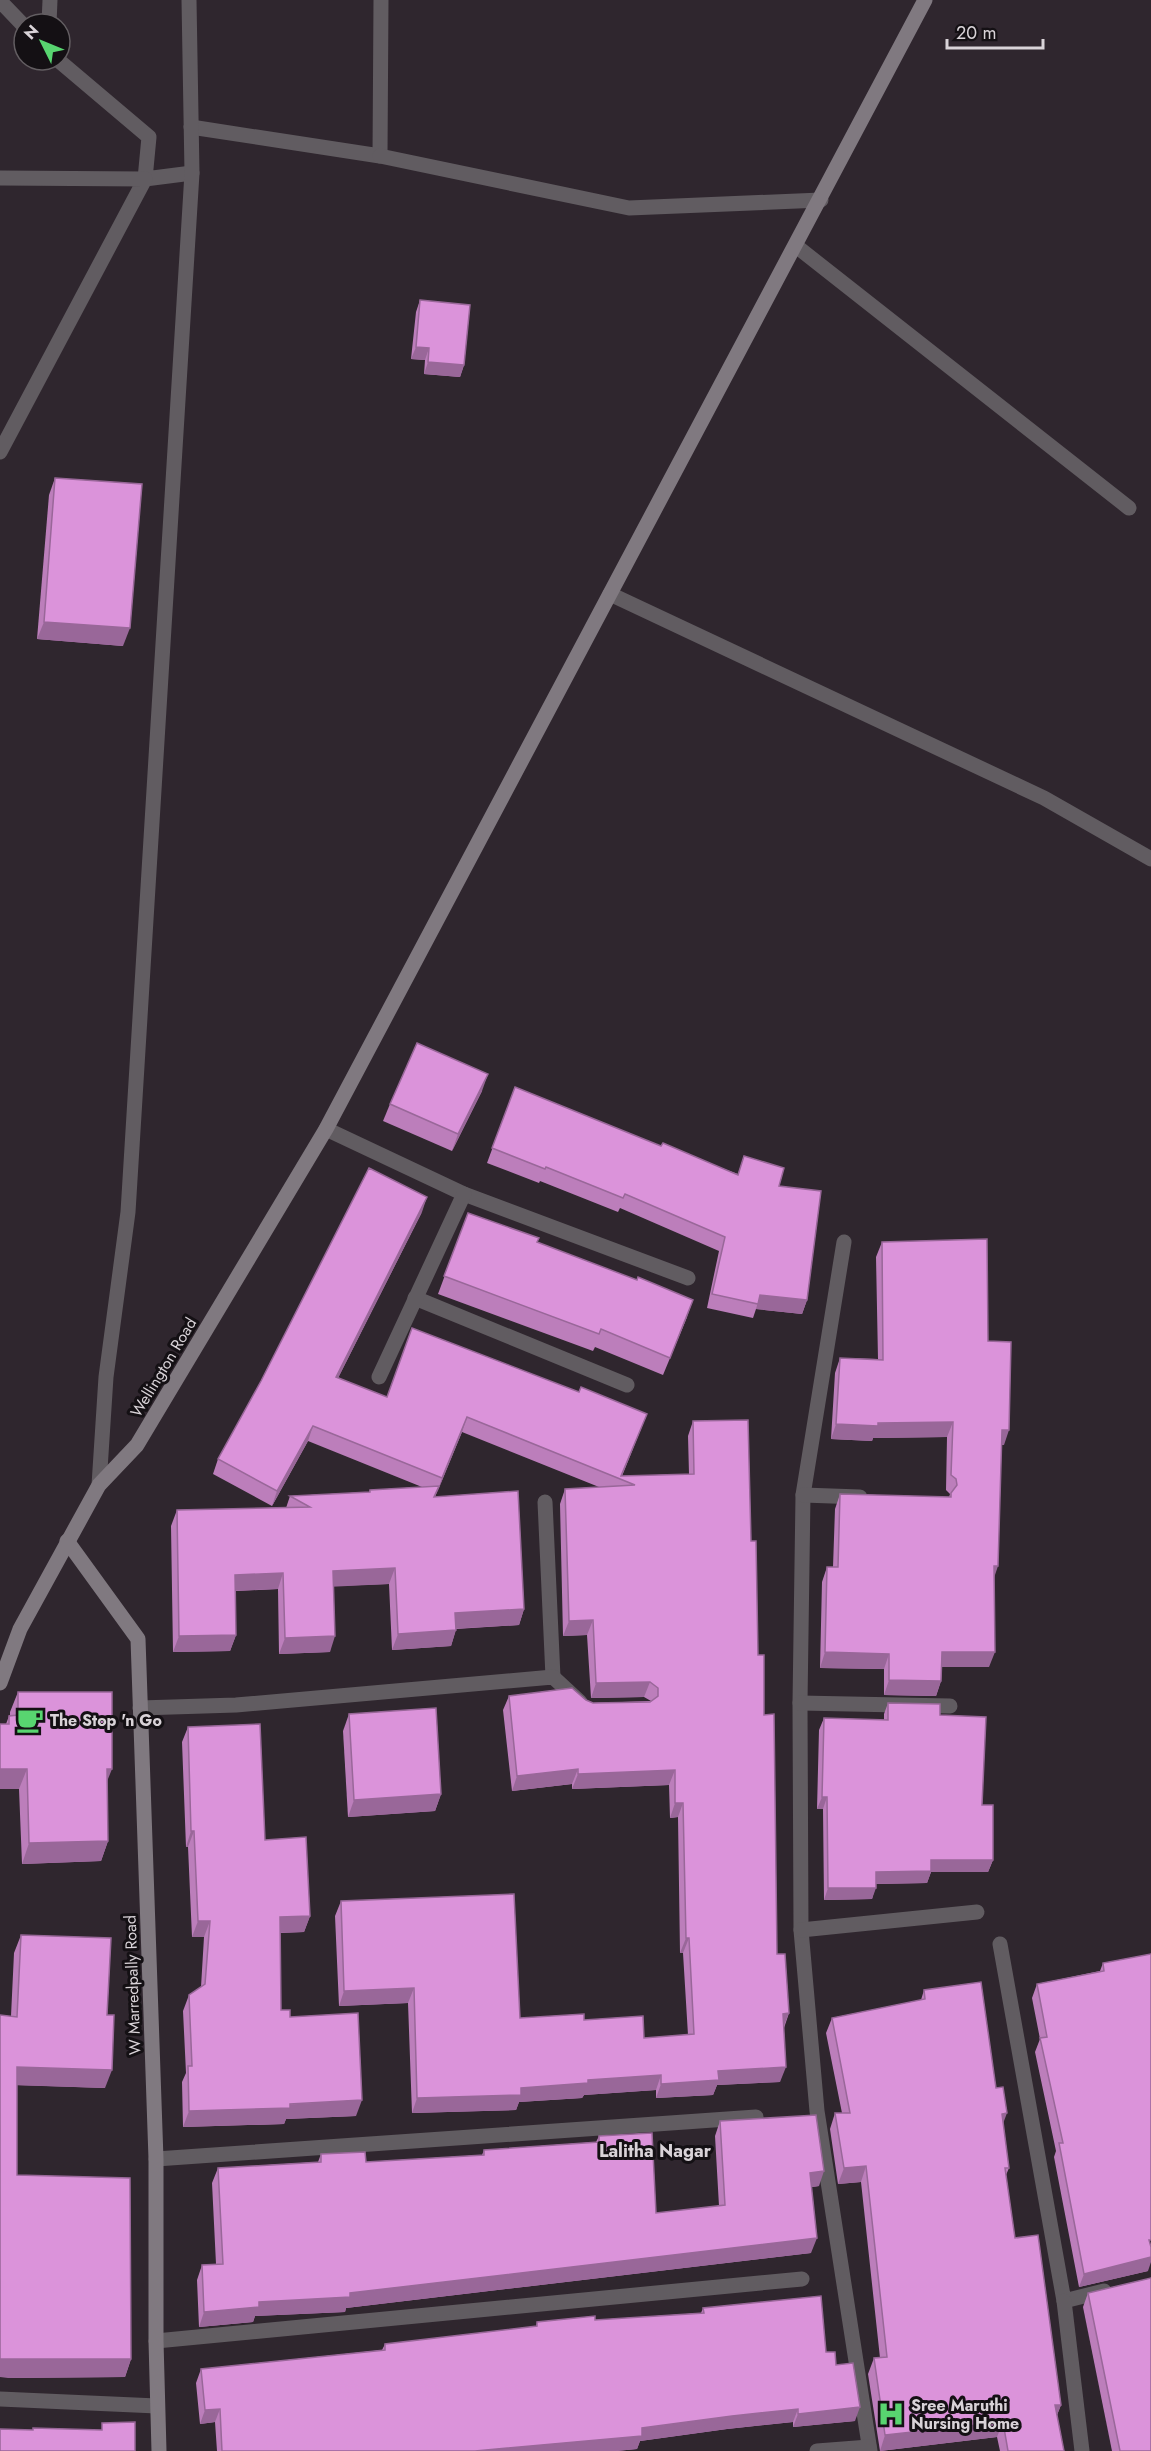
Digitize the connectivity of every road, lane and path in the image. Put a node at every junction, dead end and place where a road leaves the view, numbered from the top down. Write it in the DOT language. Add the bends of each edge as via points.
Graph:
graph roads {
  1 [pos="189,0"];
  2 [pos="381,0"];
  3 [pos="925,0"];
  4 [pos="0,1"];
  5 [pos="12,14"];
  6 [pos="72,72"];
  7 [pos="191,127"];
  8 [pos="380,156"];
  9 [pos="192,173"];
  10 [pos="0,178"];
  11 [pos="145,179"];
  12 [pos="821,200"];
  13 [pos="796,246"];
  14 [pos="0,452"];
  15 [pos="1129,508"];
  16 [pos="610,594"];
  17 [pos="1151,859"];
  18 [pos="326,1129"];
  19 [pos="464,1194"];
  20 [pos="844,1242"];
  21 [pos="688,1278"];
  22 [pos="415,1298"];
  23 [pos="379,1377"];
  24 [pos="627,1385"];
  25 [pos="99,1485"];
  26 [pos="802,1495"];
  27 [pos="872,1497"];
  28 [pos="545,1502"];
  29 [pos="67,1541"];
  30 [pos="553,1677"];
  31 [pos="0,1683"];
  32 [pos="800,1703"];
  33 [pos="950,1706"];
  34 [pos="140,1708"];
  35 [pos="598,1708"];
  36 [pos="977,1912"];
  37 [pos="801,1929"];
  38 [pos="1000,1944"];
  39 [pos="756,2116"];
  40 [pos="156,2159"];
  41 [pos="802,2279"];
  42 [pos="1119,2288"];
  43 [pos="1064,2301"];
  44 [pos="156,2341"];
  45 [pos="0,2399"];
  46 [pos="157,2406"];
  47 [pos="869,2449"];
  48 [pos="159,2451"];
  49 [pos="817,2451"];
  50 [pos="1082,2451"];
  1 -- 7 [label="street"];
  2 -- 8 [label="street"];
  3 -- 12 [label="main road, Wellington Road"];
  4 -- 5 [label="street"];
  6 -- 11 [label="street" via="149,137"];
  7 -- 8 [label="street"];
  7 -- 9 [label="street"];
  8 -- 12 [label="street" via="629,208"];
  9 -- 11 [label="street"];
  9 -- 25 [label="street" via="128,1212 106,1377"];
  10 -- 11 [label="street"];
  11 -- 14 [label="street"];
  12 -- 13 [label="main road, Wellington Road"];
  13 -- 15 [label="street"];
  13 -- 16 [label="main road, Wellington Road"];
  16 -- 17 [label="street" via="1044,798"];
  16 -- 18 [label="main road, Wellington Road"];
  18 -- 19 [label="street"];
  18 -- 25 [label="main road, Wellington Road" via="137,1445"];
  19 -- 21 [label="street"];
  19 -- 22 [label="street"];
  20 -- 26 [label="street"];
  22 -- 23 [label="street"];
  22 -- 24 [label="street"];
  25 -- 29 [label="main road, Wellington Road"];
  26 -- 27 [label="street"];
  26 -- 32 [label="street"];
  28 -- 30 [label="street"];
  29 -- 31 [label="main road, Wellington Road" via="20,1629"];
  29 -- 34 [label="main road, W Marredpally Road" via="138,1639"];
  30 -- 34 [label="street" via="236,1706"];
  30 -- 35 [label="street" via="587,1708"];
  32 -- 33 [label="street"];
  32 -- 37 [label="street"];
  34 -- 40 [label="main road, W Marredpally Road"];
  36 -- 37 [label="street"];
  37 -- 47 [label="street" via="817,2111"];
  38 -- 43 [label="street"];
  39 -- 40 [label="street"];
  40 -- 44 [label="main road, W Marredpally Road"];
  41 -- 44 [label="street"];
  42 -- 43 [label="street"];
  43 -- 50 [label="street"];
  44 -- 46 [label="main road, W Marredpally Road"];
  45 -- 46 [label="street"];
  46 -- 48 [label="main road, W Marredpally Road"];
  47 -- 49 [label="street"];
}
